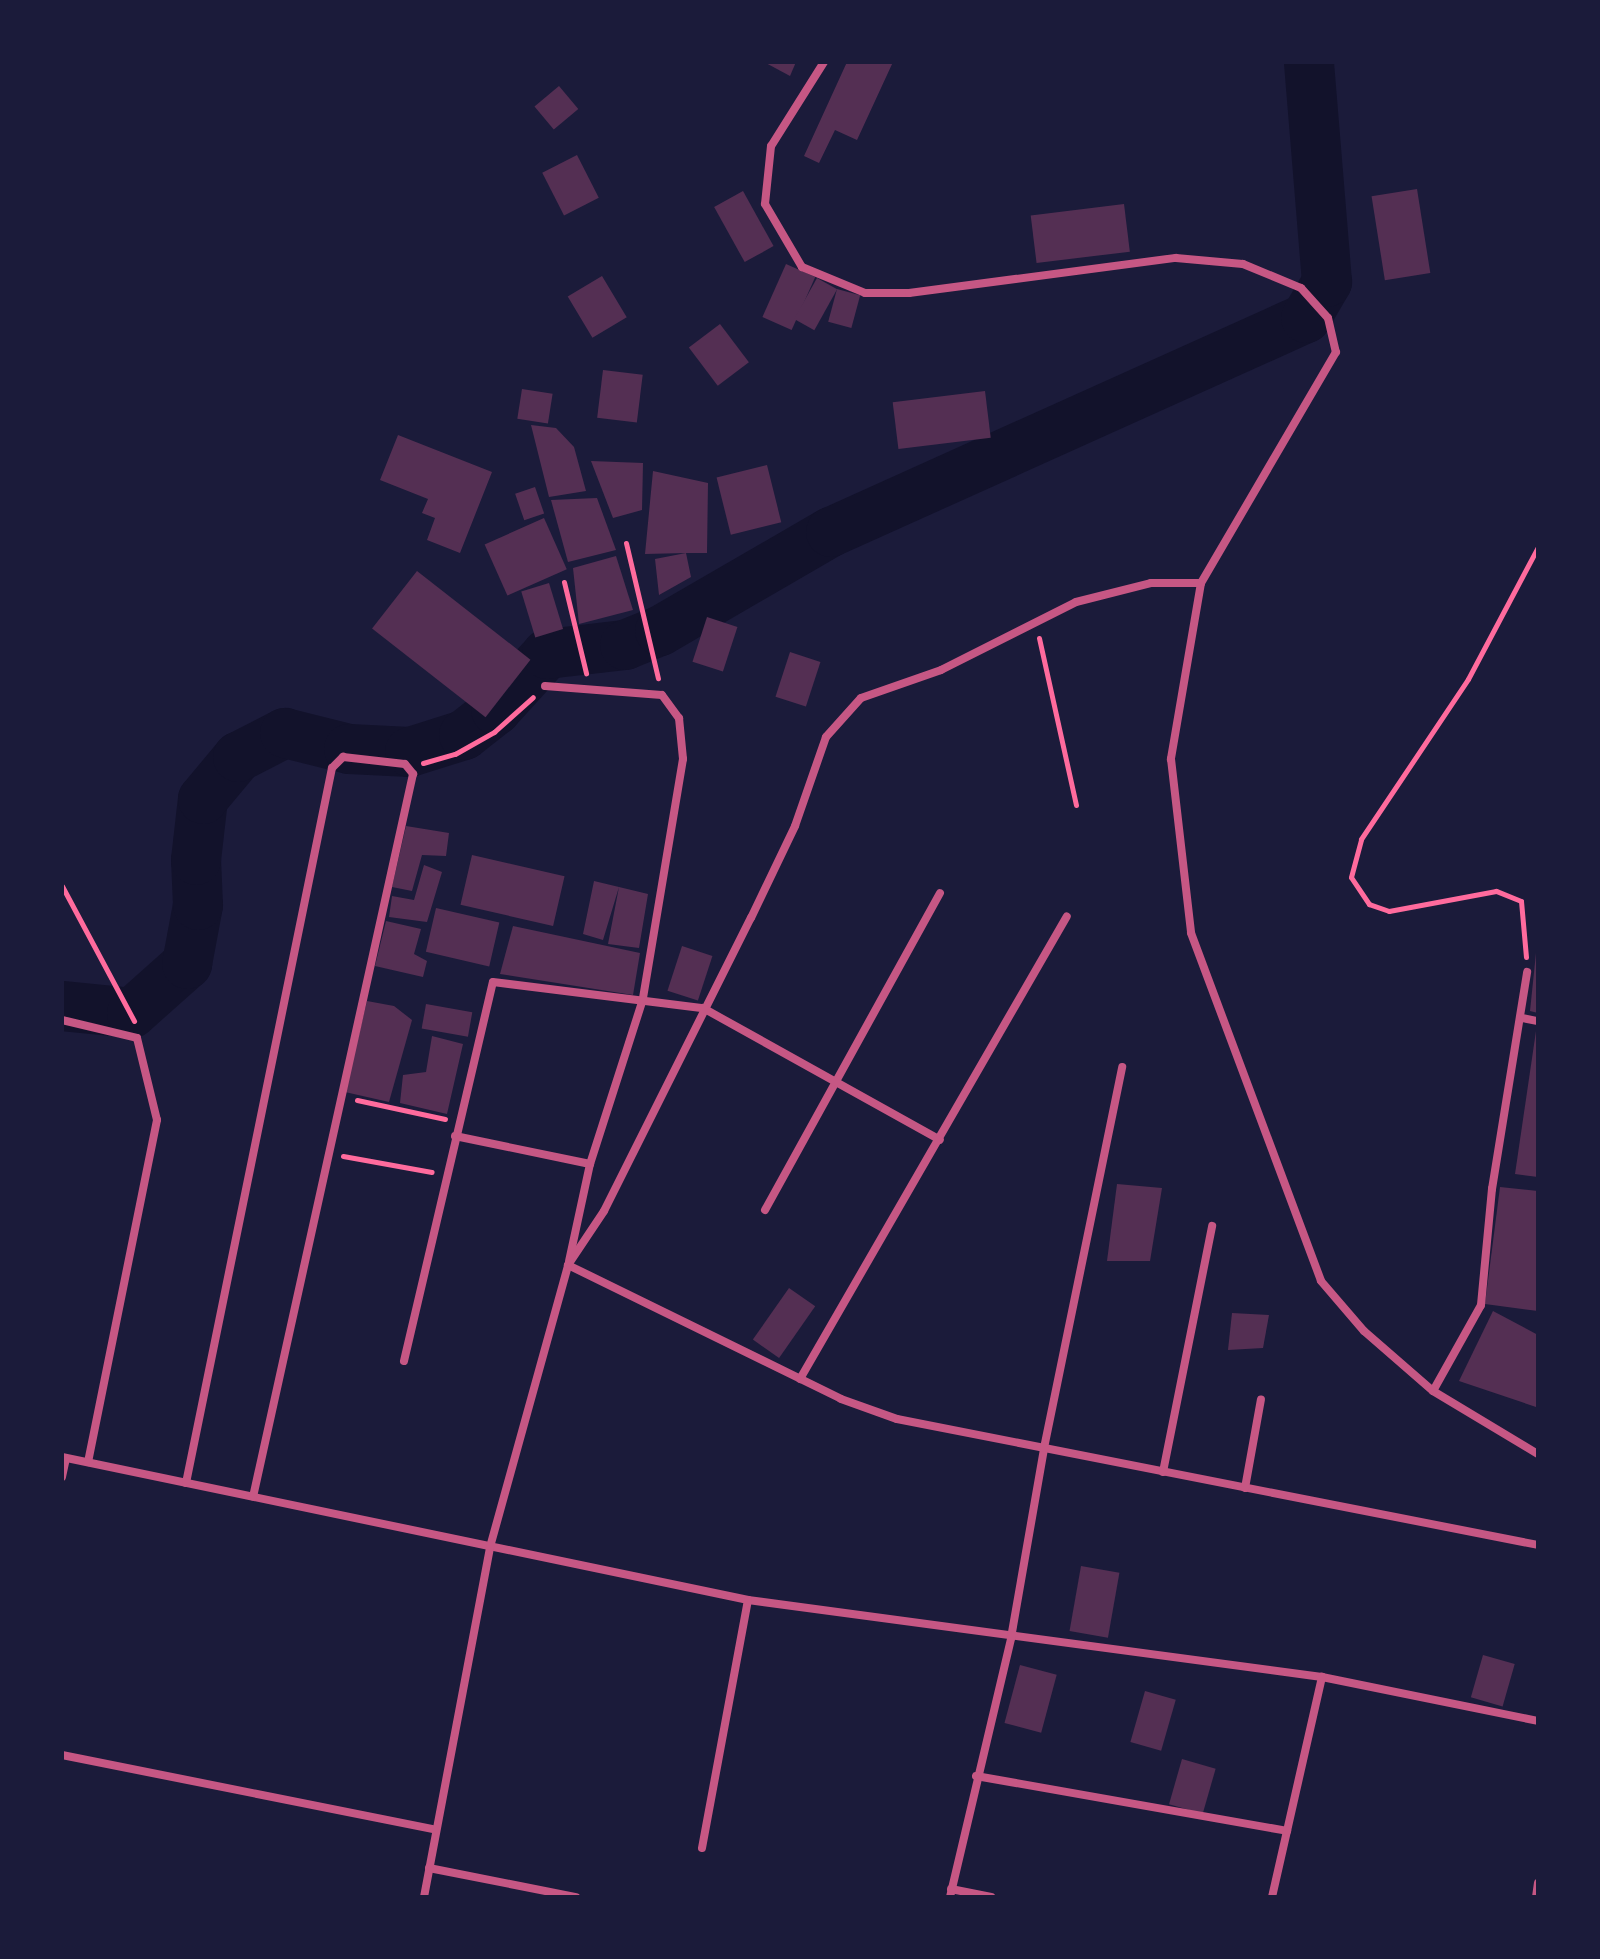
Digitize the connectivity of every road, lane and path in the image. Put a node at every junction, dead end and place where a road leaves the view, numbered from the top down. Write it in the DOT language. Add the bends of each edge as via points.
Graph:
graph roads {
  1 [pos="824,62"];
  2 [pos="626,543"];
  3 [pos="1538,547"];
  4 [pos="564,582"];
  5 [pos="1201,583"];
  6 [pos="1035,620"];
  7 [pos="545,686"];
  8 [pos="590,689"];
  9 [pos="662,695"];
  10 [pos="412,766"];
  11 [pos="1076,805"];
  12 [pos="62,886"];
  13 [pos="62,893"];
  14 [pos="940,893"];
  15 [pos="69,898"];
  16 [pos="1067,916"];
  17 [pos="1527,972"];
  18 [pos="643,999"];
  19 [pos="703,1008"];
  20 [pos="1522,1018"];
  21 [pos="62,1020"];
  22 [pos="1538,1021"];
  23 [pos="137,1038"];
  24 [pos="1122,1067"];
  25 [pos="834,1080"];
  26 [pos="339,1096"];
  27 [pos="458,1122"];
  28 [pos="455,1136"];
  29 [pos="940,1140"];
  30 [pos="327,1153"];
  31 [pos="590,1164"];
  32 [pos="446,1175"];
  33 [pos="765,1210"];
  34 [pos="1212,1226"];
  35 [pos="568,1265"];
  36 [pos="404,1361"];
  37 [pos="800,1379"];
  38 [pos="1433,1391"];
  39 [pos="1261,1399"];
  40 [pos="1044,1448"];
  41 [pos="1538,1454"];
  42 [pos="64,1458"];
  43 [pos="88,1462"];
  44 [pos="1163,1472"];
  45 [pos="62,1477"];
  46 [pos="186,1483"];
  47 [pos="1245,1488"];
  48 [pos="253,1497"];
  49 [pos="1538,1545"];
  50 [pos="490,1547"];
  51 [pos="748,1600"];
  52 [pos="1011,1638"];
  53 [pos="1322,1677"];
  54 [pos="1538,1721"];
  55 [pos="62,1755"];
  56 [pos="976,1776"];
  57 [pos="436,1830"];
  58 [pos="1287,1831"];
  59 [pos="702,1848"];
  60 [pos="429,1868"];
  61 [pos="1538,1883"];
  62 [pos="951,1893"];
  63 [pos="424,1897"];
  64 [pos="576,1897"];
  65 [pos="991,1897"];
  66 [pos="1272,1897"];
  67 [pos="1536,1897"];
  1 -- 5 [label="street" via="771,146 769,161 765,204 802,267 865,293 909,293 1176,258 1243,264 1301,288 1328,318 1336,352"];
  2 -- 9 [label="path"];
  3 -- 17 [label="path" via="1468,679 1361,839 1351,877 1369,904 1389,911 1496,891 1521,901"];
  4 -- 8 [label="path"];
  5 -- 6 [label="street" via="1151,583 1076,602"];
  5 -- 38 [label="street" via="1171,759 1191,933 1321,1281 1364,1331"];
  6 -- 11 [label="path"];
  6 -- 19 [label="street" via="941,670 861,698 842,714 826,737 788,839"];
  7 -- 8 [label="street"];
  7 -- 10 [label="path" via="494,732 455,754"];
  8 -- 9 [label="street"];
  9 -- 18 [label="street" via="679,718 683,759"];
  10 -- 26 [label="street"];
  10 -- 46 [label="street" via="337,760"];
  12 -- 15 [label="path"];
  13 -- 15 [label="path"];
  14 -- 25 [label="street"];
  15 -- 23 [label="path" via="132,1013"];
  16 -- 29 [label="street"];
  17 -- 20 [label="street"];
  18 -- 19 [label="street"];
  18 -- 27 [label="street" via="493,982"];
  18 -- 31 [label="street"];
  19 -- 25 [label="street"];
  19 -- 35 [label="street" via="604,1211"];
  20 -- 22 [label="street"];
  20 -- 38 [label="street" via="1492,1189 1481,1305"];
  21 -- 23 [label="street"];
  23 -- 43 [label="street" via="157,1120"];
  24 -- 40 [label="street"];
  25 -- 29 [label="street"];
  25 -- 33 [label="street"];
  26 -- 27 [label="path"];
  26 -- 30 [label="street"];
  27 -- 28 [label="street"];
  28 -- 31 [label="street"];
  28 -- 32 [label="street"];
  29 -- 37 [label="street"];
  30 -- 32 [label="path"];
  30 -- 48 [label="street"];
  31 -- 35 [label="street"];
  32 -- 36 [label="street"];
  34 -- 44 [label="street"];
  35 -- 37 [label="street"];
  35 -- 50 [label="street"];
  37 -- 40 [label="street" via="897,1419"];
  38 -- 41 [label="street"];
  39 -- 47 [label="street"];
  40 -- 44 [label="street"];
  40 -- 52 [label="street"];
  42 -- 43 [label="street"];
  42 -- 45 [label="street"];
  43 -- 46 [label="street"];
  44 -- 47 [label="street"];
  46 -- 48 [label="street"];
  47 -- 49 [label="street"];
  48 -- 50 [label="street"];
  50 -- 51 [label="street"];
  50 -- 57 [label="street"];
  51 -- 52 [label="street"];
  51 -- 59 [label="street"];
  52 -- 53 [label="street"];
  52 -- 56 [label="street"];
  53 -- 54 [label="street"];
  53 -- 58 [label="street"];
  55 -- 57 [label="street"];
  56 -- 58 [label="street"];
  56 -- 62 [label="street"];
  57 -- 60 [label="street"];
  58 -- 66 [label="street"];
  60 -- 63 [label="street"];
  60 -- 64 [label="street"];
  61 -- 67 [label="street"];
  62 -- 65 [label="street"];
}
